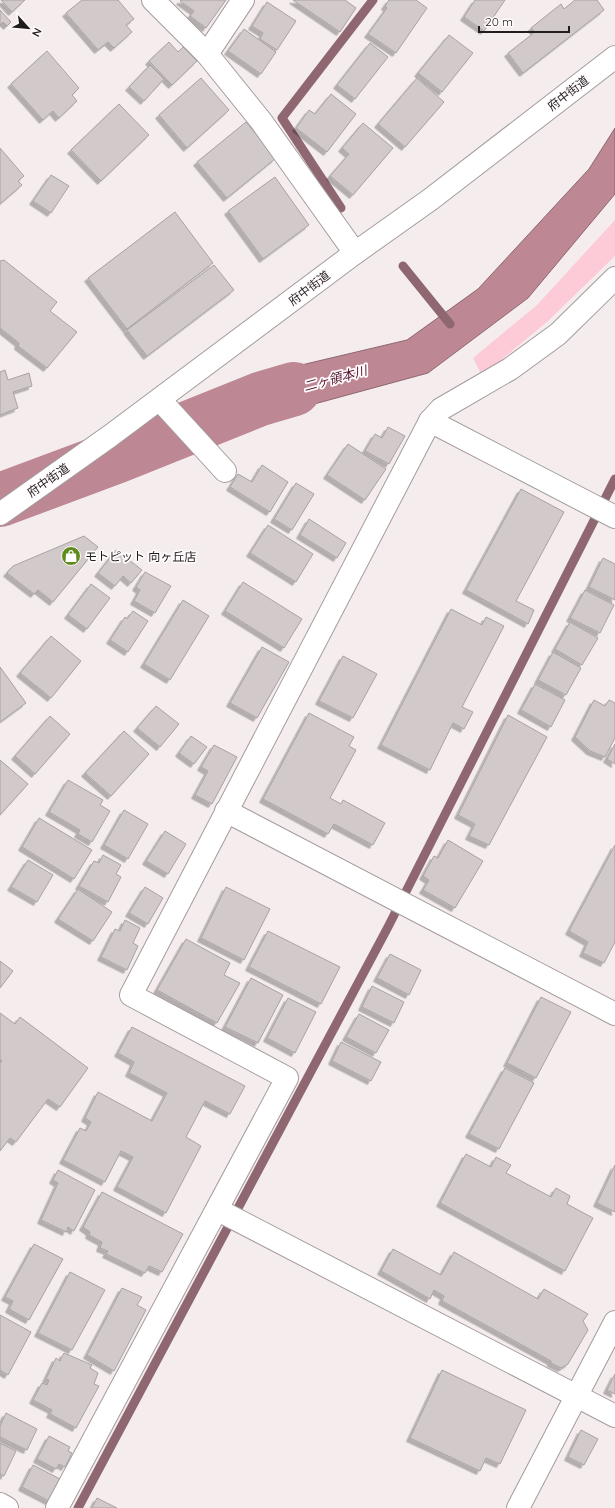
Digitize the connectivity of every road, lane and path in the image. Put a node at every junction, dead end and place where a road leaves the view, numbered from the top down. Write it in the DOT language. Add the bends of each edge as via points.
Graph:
graph roads {
  1 [pos="153,0"];
  2 [pos="243,0"];
  3 [pos="207,54"];
  4 [pos="615,57"];
  5 [pos="355,253"];
  6 [pos="615,278"];
  7 [pos="161,400"];
  8 [pos="430,421"];
  9 [pos="225,471"];
  10 [pos="0,514"];
  11 [pos="615,517"];
  12 [pos="226,811"];
  13 [pos="615,1014"];
  14 [pos="218,1210"];
  15 [pos="615,1322"];
  16 [pos="576,1396"];
  17 [pos="615,1416"];
  18 [pos="0,1504"];
  19 [pos="8,1508"];
  20 [pos="57,1508"];
  21 [pos="518,1508"];
  1 -- 3 [label="street"];
  2 -- 3 [label="street"];
  3 -- 5 [label="street" via="261,121"];
  4 -- 5 [label="street, 府中街道" via="431,199"];
  5 -- 7 [label="street, 府中街道"];
  6 -- 8 [label="street" via="558,334 510,369 442,409"];
  7 -- 9 [label="street"];
  7 -- 10 [label="street, 府中街道"];
  8 -- 11 [label="street"];
  8 -- 12 [label="street"];
  12 -- 13 [label="street"];
  12 -- 14 [label="street" via="131,995 286,1078"];
  14 -- 16 [label="street"];
  14 -- 20 [label="street"];
  15 -- 16 [label="street"];
  16 -- 17 [label="street"];
  16 -- 21 [label="street"];
  18 -- 19 [label="street"];
}
